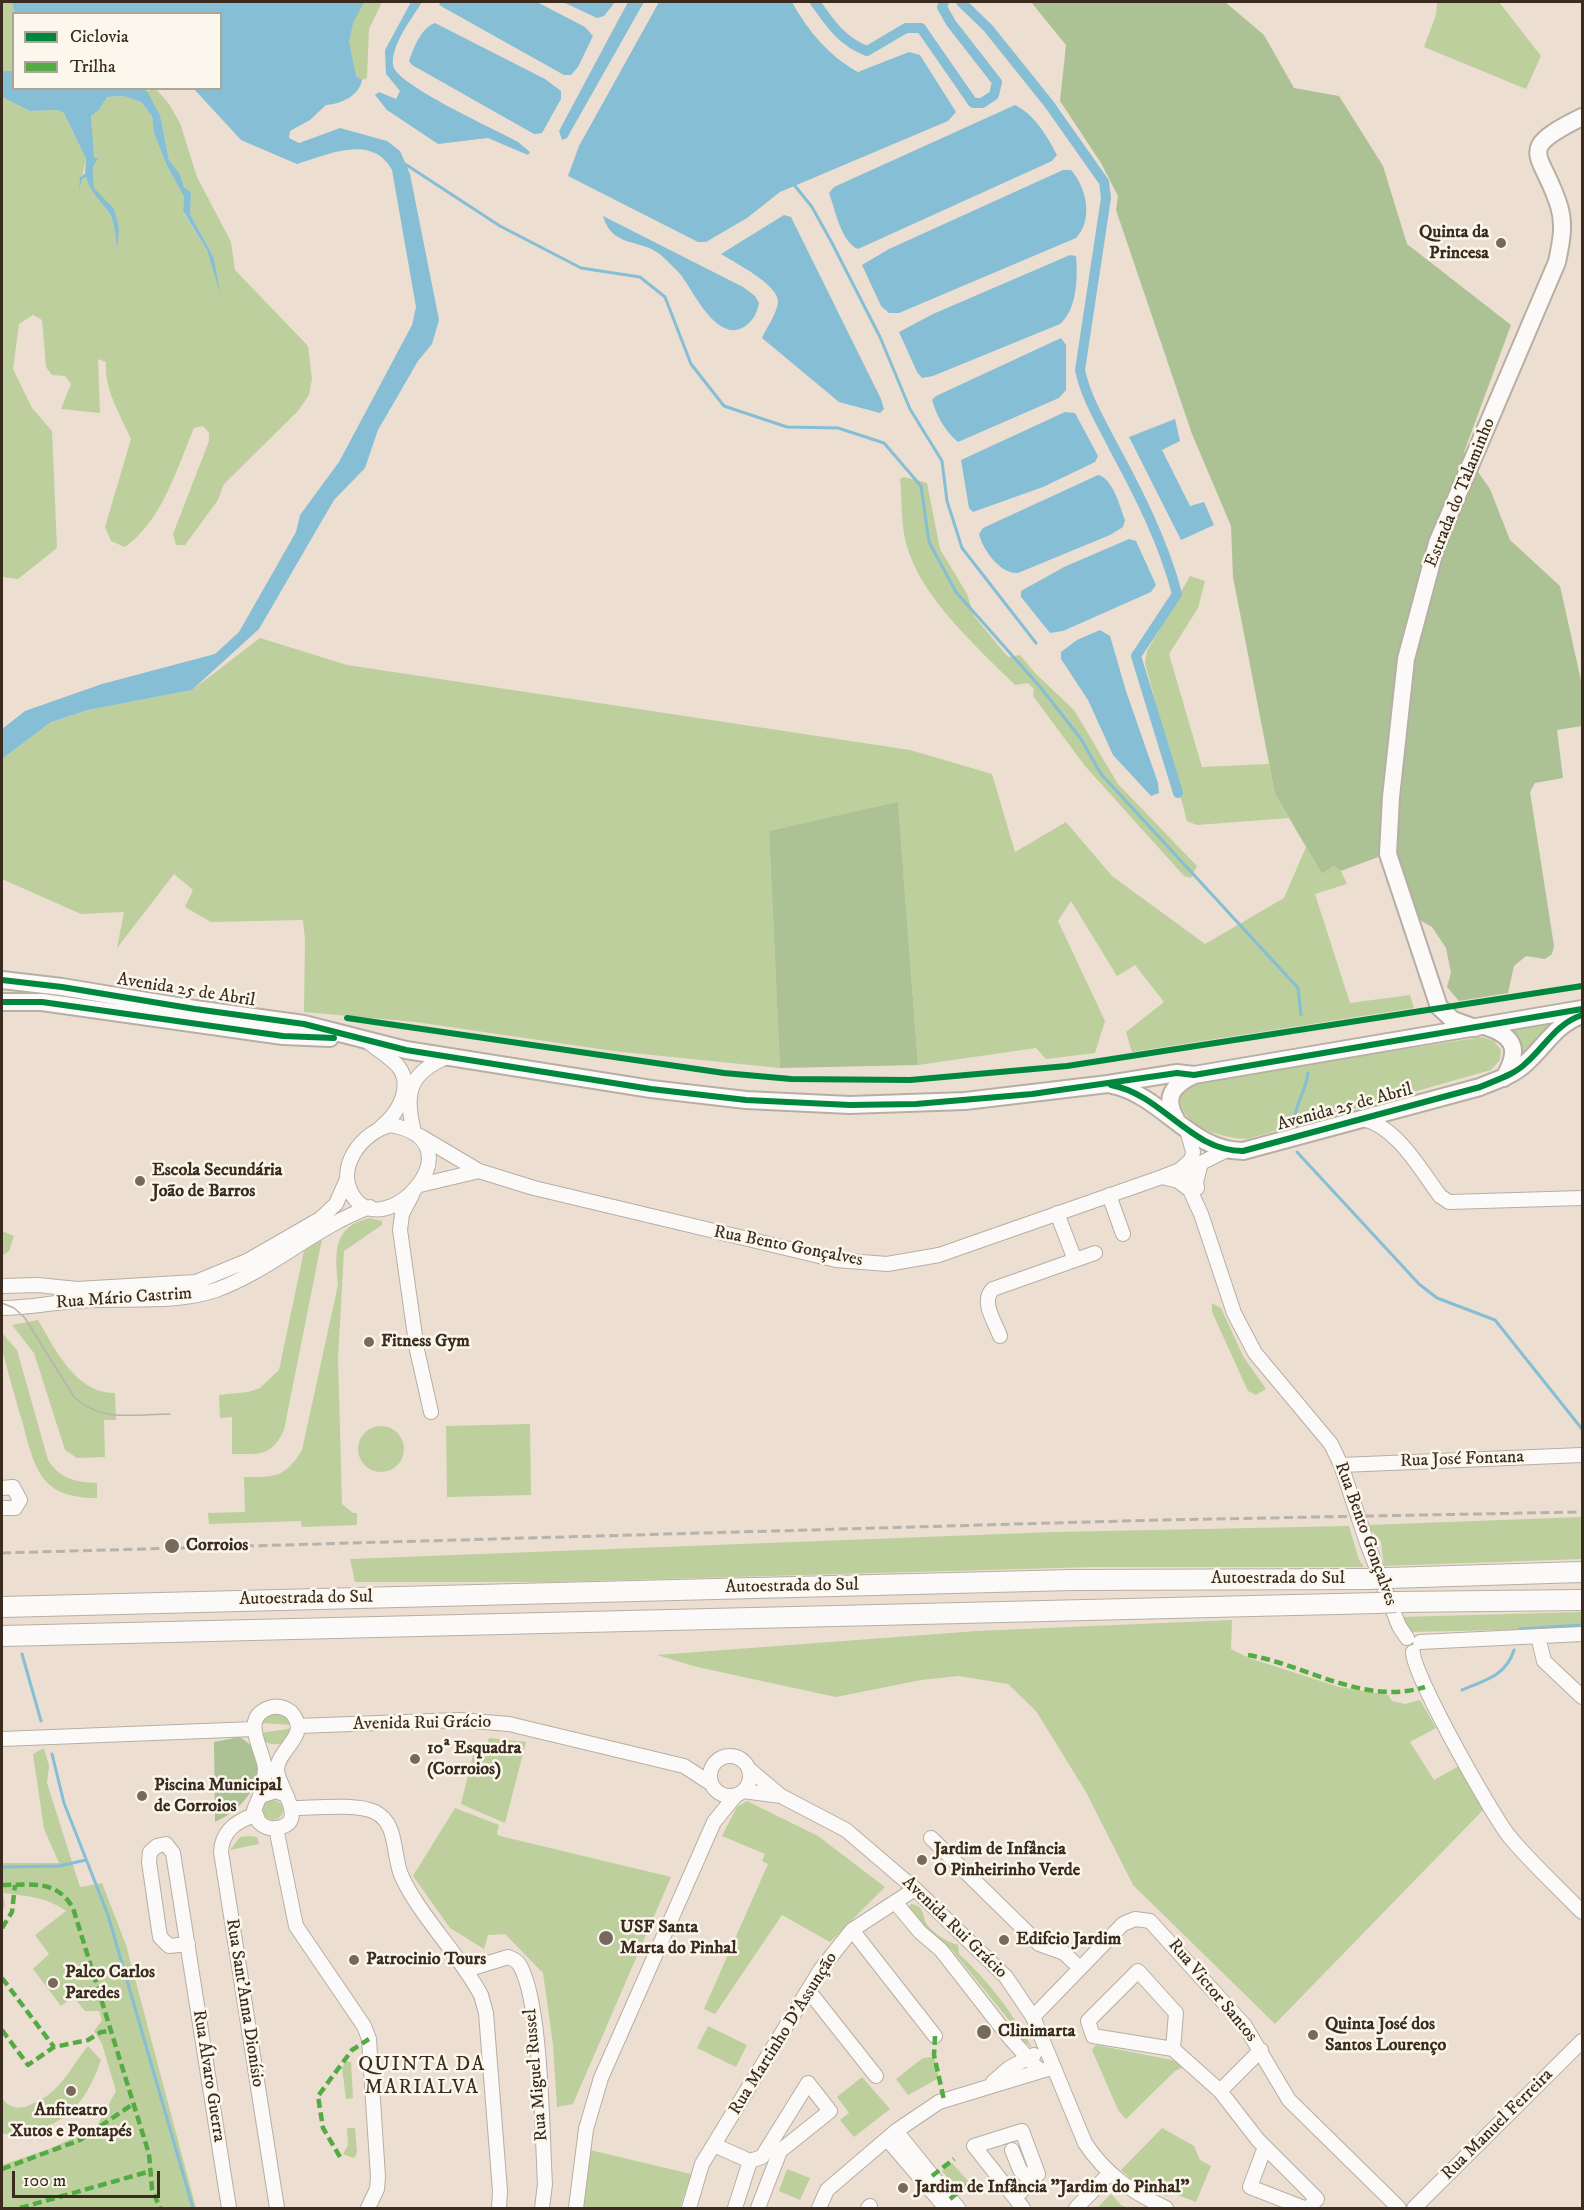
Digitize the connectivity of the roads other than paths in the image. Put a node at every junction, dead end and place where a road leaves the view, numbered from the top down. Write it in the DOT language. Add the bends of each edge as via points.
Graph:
graph roads {
  1 [pos="1582,117"];
  2 [pos="2,980"];
  3 [pos="2,1002"];
  4 [pos="1439,1007"];
  5 [pos="1582,1009"];
  6 [pos="1582,1015"];
  7 [pos="1481,1027"];
  8 [pos="1421,1037"];
  9 [pos="364,1038"];
  10 [pos="447,1057"];
  11 [pos="1194,1075"];
  12 [pos="1504,1078"];
  13 [pos="1108,1084"];
  14 [pos="1407,1107"];
  15 [pos="1363,1119"];
  16 [pos="1182,1124"];
  17 [pos="376,1130"];
  18 [pos="417,1134"];
  19 [pos="1398,1142"];
  20 [pos="1227,1150"];
  21 [pos="1191,1160"];
  22 [pos="480,1171"];
  23 [pos="1162,1177"];
  24 [pos="347,1179"];
  25 [pos="417,1188"];
  26 [pos="1190,1190"];
  27 [pos="1109,1195"];
  28 [pos="1582,1198"];
  29 [pos="374,1208"];
  30 [pos="1057,1213"];
  31 [pos="1201,1214"];
  32 [pos="400,1230"];
  33 [pos="1123,1234"];
  34 [pos="1095,1253"];
  35 [pos="1075,1260"];
  36 [pos="2,1286"];
  37 [pos="2,1308"];
  38 [pos="1000,1336"];
  39 [pos="431,1412"];
  40 [pos="1582,1455"];
  41 [pos="1341,1465"];
  42 [pos="2,1485"];
  43 [pos="3,1509"];
  44 [pos="1582,1572"];
  45 [pos="1582,1600"];
  46 [pos="2,1607"];
  47 [pos="1582,1634"];
  48 [pos="2,1636"];
  49 [pos="1538,1636"];
  50 [pos="1414,1644"];
  51 [pos="1582,1697"];
  52 [pos="298,1726"];
  53 [pos="255,1735"];
  54 [pos="2,1739"];
  55 [pos="289,1746"];
  56 [pos="716,1761"];
  57 [pos="684,1766"];
  58 [pos="749,1769"];
  59 [pos="712,1786"];
  60 [pos="740,1793"];
  61 [pos="260,1796"];
  62 [pos="781,1796"];
  63 [pos="289,1802"];
  64 [pos="255,1815"];
  65 [pos="714,1822"];
  66 [pos="276,1828"];
  67 [pos="931,1838"];
  68 [pos="915,1889"];
  69 [pos="895,1902"];
  70 [pos="1582,1912"];
  71 [pos="852,1930"];
  72 [pos="188,1944"];
  73 [pos="1080,1968"];
  74 [pos="466,1970"];
  75 [pos="808,1990"];
  76 [pos="1033,2017"];
  77 [pos="935,2036"];
  78 [pos="1582,2041"];
  79 [pos="1046,2047"];
  80 [pos="1173,2049"];
  81 [pos="1261,2049"];
  82 [pos="1025,2054"];
  83 [pos="1054,2067"];
  84 [pos="1040,2070"];
  85 [pos="876,2076"];
  86 [pos="989,2086"];
  87 [pos="1220,2091"];
  88 [pos="892,2135"];
  89 [pos="714,2145"];
  90 [pos="1265,2147"];
  91 [pos="1012,2150"];
  92 [pos="762,2160"];
  93 [pos="1109,2174"];
  94 [pos="1031,2181"];
  95 [pos="1019,2203"];
  96 [pos="1422,2206"];
  97 [pos="229,2208"];
  98 [pos="277,2208"];
  99 [pos="368,2208"];
  100 [pos="499,2208"];
  101 [pos="542,2208"];
  102 [pos="576,2208"];
  103 [pos="689,2208"];
  104 [pos="735,2208"];
  105 [pos="758,2208"];
  106 [pos="819,2208"];
  107 [pos="946,2208"];
  108 [pos="958,2208"];
  109 [pos="1076,2208"];
  110 [pos="1167,2208"];
  111 [pos="1306,2208"];
  112 [pos="1399,2208"];
  1 -- 4 [label="main road, Estrada do Talaminho" via="1549,134 1540,148 1539,162 1562,219 1557,262 1437,543 1406,659 1390,796 1388,854"];
  2 -- 9 [label="main road, Avenida 25 de Abril" via="304,1024"];
  3 -- 9 [label="main road, Avenida 25 de Abril" via="42,1002 119,1011 283,1036"];
  4 -- 7 [label="main road" via="1456,1022"];
  4 -- 8 [label="main road"];
  5 -- 7 [label="main road, Avenida 25 de Abril"];
  6 -- 12 [label="main road, Avenida 25 de Abril" via="1558,1027 1526,1064"];
  7 -- 8 [label="main road, Avenida 25 de Abril"];
  7 -- 12 [label="main road" via="1499,1031 1513,1046 1512,1064"];
  8 -- 11 [label="main road, Avenida 25 de Abril"];
  9 -- 10 [label="main road, Avenida 25 de Abril"];
  9 -- 17 [label="street" via="390,1057 404,1078 404,1096 399,1106 388,1122"];
  10 -- 13 [label="main road, Avenida 25 de Abril" via="651,1089 797,1104 965,1101"];
  10 -- 18 [label="street" via="429,1065 414,1080 409,1100"];
  11 -- 13 [label="main road, Avenida 25 de Abril" via="1178,1073"];
  11 -- 16 [label="main road, Avenida 25 de Abril" via="1172,1090 1170,1107"];
  12 -- 14 [label="main road, Avenida 25 de Abril"];
  13 -- 16 [label="main road, Avenida 25 de Abril" via="1130,1089"];
  14 -- 15 [label="main road, Avenida 25 de Abril"];
  14 -- 19 [label="street" via="1395,1120"];
  15 -- 19 [label="street" via="1378,1124"];
  15 -- 20 [label="main road, Avenida 25 de Abril" via="1244,1151"];
  16 -- 20 [label="main road, Avenida 25 de Abril" via="1212,1145"];
  16 -- 21 [label="street"];
  17 -- 18 [label="street" via="390,1125"];
  17 -- 24 [label="street" via="356,1149"];
  18 -- 22 [label="street, Rua Bento Gonçalves"];
  18 -- 25 [label="street" via="427,1158 426,1172"];
  19 -- 28 [label="street" via="1449,1202"];
  20 -- 31 [label="street" via="1202,1163 1196,1182"];
  21 -- 23 [label="street, Rua Bento Gonçalves" via="1180,1170"];
  21 -- 26 [label="street"];
  22 -- 25 [label="street, Rua Bento Gonçalves"];
  22 -- 30 [label="street, Rua Bento Gonçalves" via="640,1215 858,1263 910,1262 939,1255"];
  23 -- 26 [label="street" via="1178,1180"];
  23 -- 27 [label="street, Rua Bento Gonçalves"];
  24 -- 29 [label="street" via="353,1197"];
  24 -- 36 [label="street, Rua Mário Castrim" via="336,1204 320,1219 247,1261 196,1282 77,1289"];
  25 -- 29 [label="street" via="405,1199"];
  25 -- 32 [label="street" via="402,1214"];
  26 -- 31 [label="street"];
  27 -- 30 [label="street, Rua Bento Gonçalves"];
  27 -- 33 [label="street"];
  29 -- 32 [label="street" via="392,1217"];
  29 -- 37 [label="street, Rua Mário Castrim" via="346,1217 216,1290 168,1298"];
  30 -- 35 [label="street"];
  31 -- 41 [label="street, Rua Bento Gonçalves" via="1234,1312 1255,1353 1331,1444"];
  32 -- 39 [label="street" via="417,1350"];
  34 -- 35 [label="street"];
  35 -- 38 [label="street" via="989,1293 987,1302"];
  40 -- 41 [label="street, Rua José Fontana"];
  41 -- 50 [label="street, Rua Bento Gonçalves" via="1399,1626"];
  42 -- 43 [label="street" via="17,1490 20,1500 15,1508"];
  44 -- 46 [label="highway, Autoestrada do Sul" via="1379,1579 1072,1580"];
  45 -- 48 [label="highway, Autoestrada do Sul"];
  47 -- 49 [label="street"];
  49 -- 50 [label="street"];
  49 -- 51 [label="street" via="1544,1661"];
  50 -- 70 [label="street, Rua Bento Gonçalves" via="1413,1659 1425,1687 1508,1835"];
  52 -- 53 [label="street" via="291,1712 277,1706 261,1713"];
  52 -- 55 [label="street" via="297,1737"];
  52 -- 57 [label="street, Avenida Rui Grácio" via="459,1720 509,1724"];
  53 -- 54 [label="street"];
  53 -- 55 [label="street" via="272,1750"];
  53 -- 61 [label="street" via="265,1776"];
  55 -- 63 [label="street" via="277,1773"];
  56 -- 57 [label="street, Avenida Rui Grácio"];
  56 -- 58 [label="street" via="731,1755"];
  56 -- 59 [label="street" via="711,1767"];
  57 -- 59 [label="street, Avenida Rui Grácio"];
  58 -- 60 [label="street" via="750,1777"];
  58 -- 62 [label="street, Avenida Rui Grácio"];
  59 -- 60 [label="street" via="721,1794"];
  59 -- 65 [label="street"];
  60 -- 62 [label="street, Avenida Rui Grácio"];
  60 -- 65 [label="street"];
  61 -- 63 [label="street" via="276,1791"];
  61 -- 64 [label="street"];
  62 -- 68 [label="street, Avenida Rui Grácio" via="846,1830"];
  63 -- 66 [label="street" via="288,1821"];
  63 -- 74 [label="street" via="363,1808 383,1818 390,1828 403,1880"];
  64 -- 66 [label="street" via="263,1825"];
  64 -- 98 [label="street, Rua Sant'Anna Dionísio" via="243,1818 229,1829 221,1852"];
  65 -- 102 [label="street" via="601,2078 586,2126"];
  66 -- 99 [label="street" via="296,1926 369,2039 378,2177"];
  67 -- 73 [label="street" via="1039,1944 1064,1953"];
  68 -- 69 [label="street, Rua Martinho D'Assunção"];
  68 -- 76 [label="street, Avenida Rui Grácio" via="1006,1977"];
  69 -- 71 [label="street, Rua Martinho D'Assunção"];
  69 -- 82 [label="street, Avenida Rui Grácio" via="941,1950"];
  71 -- 75 [label="street, Rua Martinho D'Assunção"];
  71 -- 77 [label="street"];
  72 -- 72 [label="street, Rua Álvaro Guerra" via="173,1853 168,1846 157,1846 150,1852 149,1862 160,1937 169,1946"];
  72 -- 97 [label="street, Rua Álvaro Guerra"];
  73 -- 76 [label="street, Rua Victor Santos"];
  73 -- 81 [label="street, Rua Victor Santos" via="1128,1921 1150,1921"];
  74 -- 100 [label="street" via="481,1995 486,2013"];
  74 -- 101 [label="street, Rua Miguel Russel" via="508,1957 519,1964 525,1979 535,2032 545,2184"];
  75 -- 85 [label="street"];
  75 -- 89 [label="street, Rua Martinho D'Assunção"];
  76 -- 79 [label="street, Avenida Rui Grácio"];
  78 -- 96 [label="street, Rua Manuel Ferreira"];
  79 -- 82 [label="street"];
  79 -- 83 [label="street, Avenida Rui Grácio"];
  80 -- 80 [label="street" via="1176,2013 1138,1971 1088,2021 1093,2036"];
  80 -- 87 [label="street"];
  81 -- 87 [label="street"];
  81 -- 112 [label="street, Rua Victor Santos" via="1289,2100"];
  82 -- 84 [label="street, Avenida Rui Grácio"];
  82 -- 86 [label="street"];
  83 -- 84 [label="street"];
  83 -- 93 [label="street, Avenida Rui Grácio" via="1084,2143"];
  84 -- 86 [label="street"];
  86 -- 88 [label="street" via="939,2102"];
  87 -- 90 [label="street"];
  88 -- 106 [label="street" via="827,2190"];
  88 -- 107 [label="street"];
  88 -- 108 [label="street"];
  89 -- 92 [label="street"];
  89 -- 103 [label="street, Rua Martinho D'Assunção" via="702,2164"];
  90 -- 111 [label="street" via="1317,2199"];
  90 -- 111 [label="street" via="1250,2187"];
  91 -- 94 [label="street" via="1020,2170"];
  92 -- 92 [label="street" via="830,2111 808,2083"];
  92 -- 104 [label="street"];
  92 -- 105 [label="street"];
  93 -- 109 [label="street"];
  93 -- 110 [label="street, Avenida Rui Grácio" via="1132,2192"];
  94 -- 95 [label="street"];
  94 -- 95 [label="street" via="1038,2174 1022,2130 974,2146"];
}
